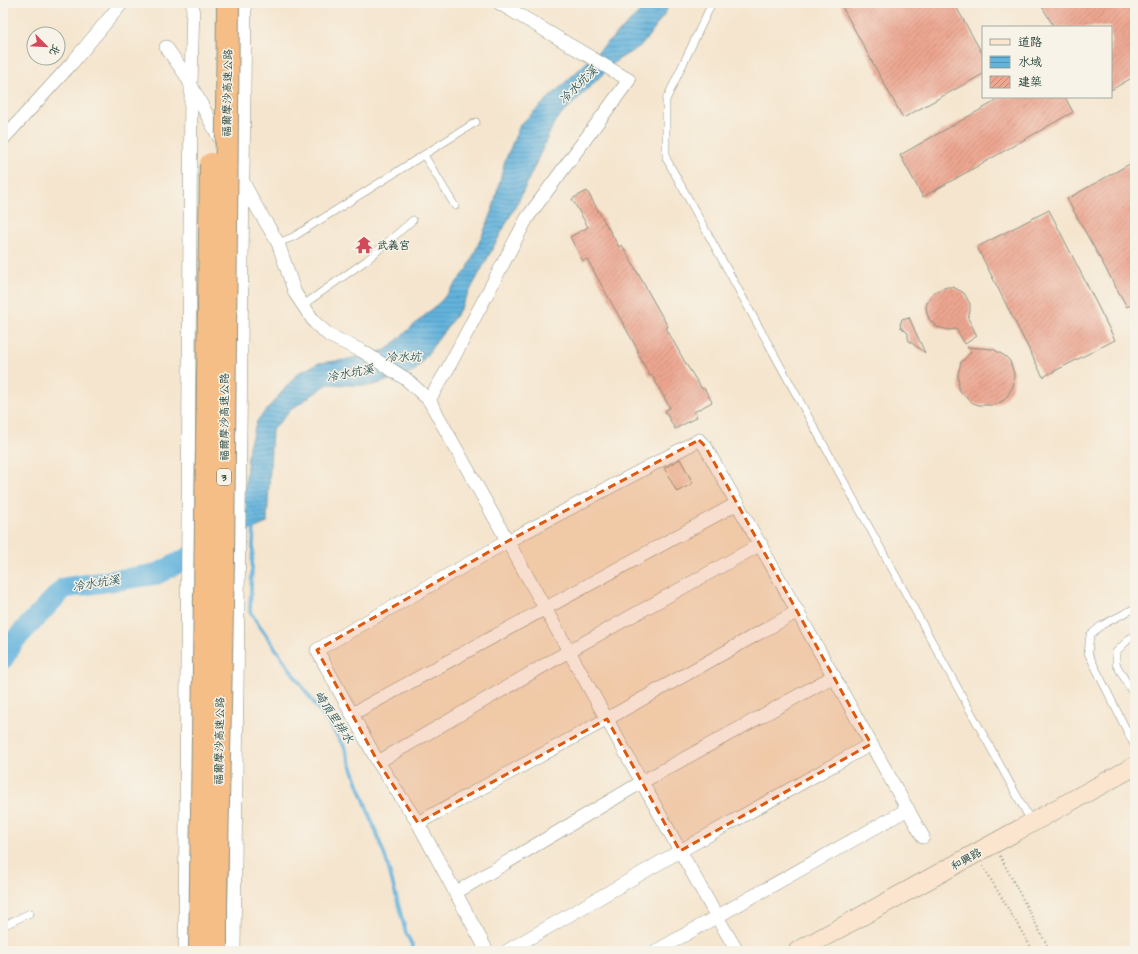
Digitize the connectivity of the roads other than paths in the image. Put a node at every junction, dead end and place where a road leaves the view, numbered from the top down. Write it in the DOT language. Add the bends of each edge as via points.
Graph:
graph roads {
  1 [pos="122,3"];
  2 [pos="193,3"];
  3 [pos="214,3"];
  4 [pos="228,3"];
  5 [pos="245,3"];
  6 [pos="499,3"];
  7 [pos="712,3"];
  8 [pos="166,47"];
  9 [pos="191,85"];
  10 [pos="476,122"];
  11 [pos="3,138"];
  12 [pos="424,154"];
  13 [pos="243,182"];
  14 [pos="455,206"];
  15 [pos="413,220"];
  16 [pos="242,227"];
  17 [pos="190,228"];
  18 [pos="278,244"];
  19 [pos="303,305"];
  20 [pos="429,400"];
  21 [pos="239,486"];
  22 [pos="188,489"];
  23 [pos="738,503"];
  24 [pos="508,541"];
  25 [pos="761,544"];
  26 [pos="545,607"];
  27 [pos="1135,608"];
  28 [pos="798,611"];
  29 [pos="1135,636"];
  30 [pos="569,651"];
  31 [pos="834,676"];
  32 [pos="1135,697"];
  33 [pos="352,714"];
  34 [pos="607,719"];
  35 [pos="236,737"];
  36 [pos="186,740"];
  37 [pos="871,744"];
  38 [pos="1135,746"];
  39 [pos="378,762"];
  40 [pos="1135,766"];
  41 [pos="642,782"];
  42 [pos="908,809"];
  43 [pos="418,823"];
  44 [pos="1032,823"];
  45 [pos="923,837"];
  46 [pos="680,851"];
  47 [pos="455,892"];
  48 [pos="30,913"];
  49 [pos="717,917"];
  50 [pos="3,926"];
  51 [pos="184,951"];
  52 [pos="200,951"];
  53 [pos="216,951"];
  54 [pos="234,951"];
  55 [pos="487,951"];
  56 [pos="507,951"];
  57 [pos="656,951"];
  58 [pos="737,951"];
  59 [pos="798,951"];
  1 -- 11 [label="street" via="72,63"];
  2 -- 9 [label="street"];
  3 -- 52 [label="highway, 福爾摩沙高速公路 / 3, bridge"];
  4 -- 53 [label="highway, 福爾摩沙高速公路 / 3, bridge"];
  5 -- 13 [label="street"];
  6 -- 20 [label="street" via="629,80 527,218"];
  7 -- 44 [label="lane" via="666,100 666,158"];
  8 -- 9 [label="street"];
  9 -- 13 [label="street"];
  9 -- 17 [label="street"];
  10 -- 12 [label="lane"];
  12 -- 14 [label="lane"];
  12 -- 18 [label="lane"];
  13 -- 16 [label="street"];
  13 -- 18 [label="street"];
  15 -- 19 [label="lane" via="367,260"];
  16 -- 17 [label="street"];
  16 -- 21 [label="street"];
  17 -- 22 [label="street"];
  18 -- 19 [label="street" via="295,293"];
  19 -- 20 [label="street" via="315,323 330,336 362,351 406,378"];
  20 -- 24 [label="street"];
  21 -- 22 [label="street"];
  21 -- 35 [label="street"];
  22 -- 36 [label="street"];
  23 -- 24 [label="street" via="706,446 699,440"];
  23 -- 25 [label="street"];
  23 -- 26 [label="street"];
  24 -- 26 [label="street"];
  24 -- 33 [label="street" via="317,650"];
  25 -- 28 [label="street"];
  25 -- 30 [label="street"];
  26 -- 30 [label="street"];
  26 -- 33 [label="street"];
  27 -- 38 [label="lane" via="1102,625 1090,635 1088,653"];
  28 -- 31 [label="street"];
  28 -- 34 [label="street"];
  29 -- 32 [label="lane" via="1116,652 1116,664"];
  30 -- 34 [label="street"];
  30 -- 39 [label="street"];
  31 -- 37 [label="street"];
  31 -- 41 [label="street"];
  33 -- 39 [label="street"];
  34 -- 41 [label="street"];
  34 -- 43 [label="street"];
  35 -- 36 [label="street"];
  35 -- 54 [label="street"];
  36 -- 51 [label="street"];
  37 -- 42 [label="street"];
  37 -- 46 [label="street"];
  39 -- 43 [label="street"];
  40 -- 44 [label="street, 和興路"];
  41 -- 46 [label="street"];
  41 -- 47 [label="street"];
  42 -- 45 [label="street"];
  42 -- 49 [label="street"];
  43 -- 47 [label="street"];
  44 -- 59 [label="street, 和興路"];
  46 -- 49 [label="street"];
  46 -- 56 [label="street"];
  47 -- 55 [label="street"];
  48 -- 50 [label="lane"];
  49 -- 57 [label="street"];
  49 -- 58 [label="street"];
}
